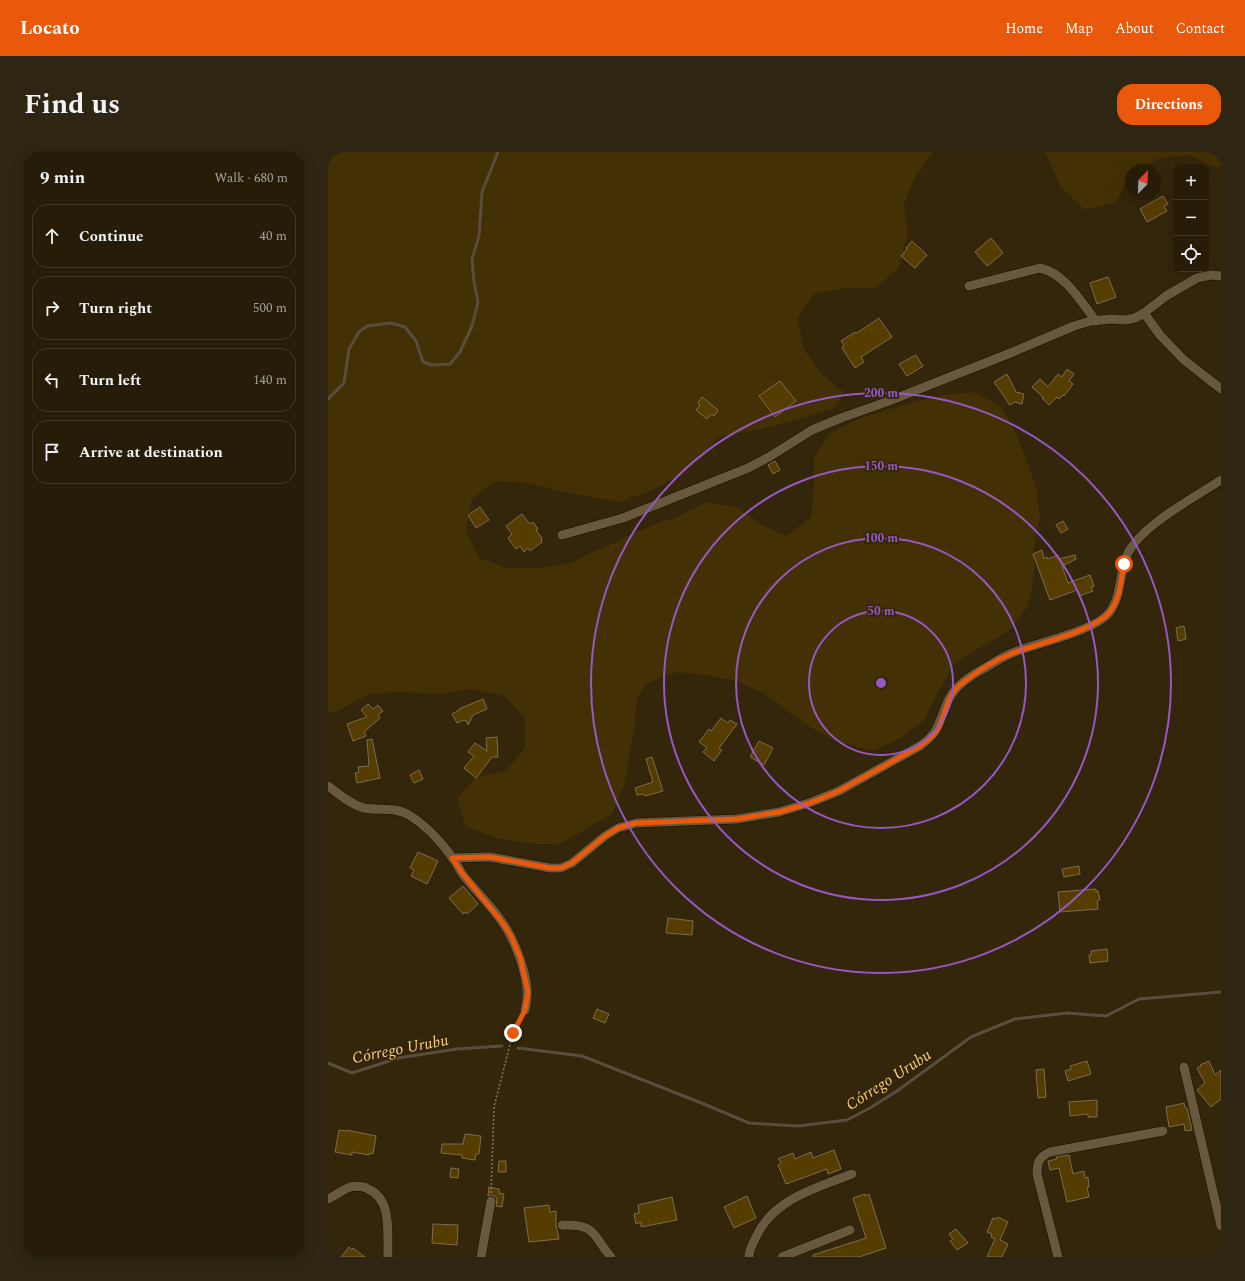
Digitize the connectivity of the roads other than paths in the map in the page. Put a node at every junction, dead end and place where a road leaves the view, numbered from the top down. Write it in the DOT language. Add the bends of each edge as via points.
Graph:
graph roads {
  1 [pos="1221,276"];
  2 [pos="969,286"];
  3 [pos="1144,313"];
  4 [pos="1096,321"];
  5 [pos="1221,389"];
  6 [pos="1221,480"];
  7 [pos="562,535"];
  8 [pos="328,786"];
  9 [pos="452,858"];
  10 [pos="525,1010"];
  11 [pos="1184,1067"];
  12 [pos="1163,1131"];
  13 [pos="852,1174"];
  14 [pos="328,1199"];
  15 [pos="491,1201"];
  16 [pos="562,1225"];
  17 [pos="1221,1226"];
  18 [pos="850,1230"];
  19 [pos="388,1257"];
  20 [pos="481,1257"];
  21 [pos="611,1257"];
  22 [pos="749,1257"];
  23 [pos="782,1257"];
  24 [pos="1058,1257"];
  1 -- 3 [label="street" via="1197,278 1166,296"];
  2 -- 4 [label="street" via="1040,268 1049,270 1060,277"];
  3 -- 4 [label="street" via="1125,320"];
  3 -- 5 [label="street" via="1184,360"];
  4 -- 7 [label="street" via="1074,326 897,399 833,421 812,430 748,468 622,518"];
  6 -- 9 [label="street" via="1164,517 1145,532 1133,546 1124,564 1120,589 1114,605 1102,620 1084,629 1011,654 981,670 952,694 938,727 929,740 839,791 779,812 737,819 636,823 624,826 605,836 572,863 561,868 490,857"];
  8 -- 9 [label="street" via="354,804 365,808 399,810 408,814 435,835"];
  9 -- 10 [label="street" via="511,936 526,980 528,992"];
  11 -- 17 [label="street"];
  12 -- 24 [label="street" via="1050,1152 1041,1156 1037,1164 1037,1174"];
  13 -- 22 [label="street" via="797,1195 778,1208 765,1221 749,1251"];
  14 -- 19 [label="street" via="352,1187 364,1187 373,1191 382,1200 386,1213"];
  15 -- 20 [label="street"];
  16 -- 21 [label="street" via="577,1225 590,1230"];
  18 -- 23 [label="street"];
}
